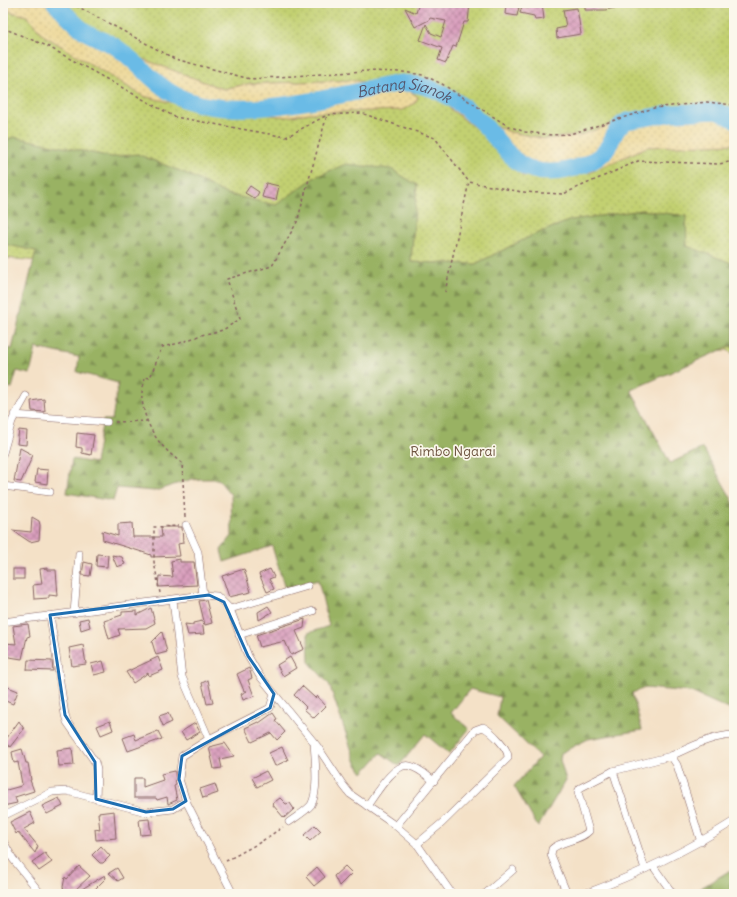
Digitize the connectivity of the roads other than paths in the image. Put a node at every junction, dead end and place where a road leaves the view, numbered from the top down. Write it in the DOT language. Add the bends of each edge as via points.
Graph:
graph roads {
  1 [pos="26,396"];
  2 [pos="14,415"];
  3 [pos="107,422"];
  4 [pos="3,453"];
  5 [pos="3,486"];
  6 [pos="50,492"];
  7 [pos="186,525"];
  8 [pos="79,554"];
  9 [pos="308,586"];
  10 [pos="203,595"];
  11 [pos="173,600"];
  12 [pos="230,609"];
  13 [pos="313,611"];
  14 [pos="74,613"];
  15 [pos="50,616"];
  16 [pos="3,622"];
  17 [pos="239,635"];
  18 [pos="274,694"];
  19 [pos="281,704"];
  20 [pos="270,708"];
  21 [pos="734,735"];
  22 [pos="209,739"];
  23 [pos="314,742"];
  24 [pos="671,756"];
  25 [pos="613,771"];
  26 [pos="434,781"];
  27 [pos="96,799"];
  28 [pos="186,801"];
  29 [pos="367,806"];
  30 [pos="3,816"];
  31 [pos="289,822"];
  32 [pos="734,822"];
  33 [pos="396,826"];
  34 [pos="3,841"];
  35 [pos="701,842"];
  36 [pos="417,844"];
  37 [pos="653,866"];
  38 [pos="645,869"];
  39 [pos="513,870"];
  40 [pos="41,894"];
  41 [pos="233,894"];
  42 [pos="452,894"];
  43 [pos="485,894"];
  44 [pos="567,894"];
  45 [pos="584,894"];
  46 [pos="673,894"];
  1 -- 2 [label="street"];
  2 -- 3 [label="street"];
  2 -- 4 [label="street"];
  5 -- 6 [label="street"];
  7 -- 10 [label="street" via="198,552"];
  8 -- 14 [label="street"];
  9 -- 12 [label="street"];
  10 -- 11 [label="street"];
  10 -- 12 [label="street" via="217,596"];
  11 -- 14 [label="street"];
  11 -- 22 [label="street" via="182,677"];
  12 -- 17 [label="street"];
  13 -- 17 [label="street"];
  14 -- 15 [label="street"];
  15 -- 16 [label="street"];
  15 -- 27 [label="street" via="65,715 95,762"];
  17 -- 18 [label="street" via="255,669"];
  18 -- 19 [label="street"];
  18 -- 20 [label="street"];
  19 -- 20 [label="street"];
  19 -- 23 [label="street"];
  20 -- 22 [label="street"];
  21 -- 24 [label="street" via="707,740"];
  22 -- 28 [label="street" via="182,756 179,779"];
  23 -- 29 [label="street" via="350,794"];
  23 -- 31 [label="street" via="313,800 310,806"];
  24 -- 25 [label="street"];
  24 -- 35 [label="street" via="677,765"];
  25 -- 38 [label="street"];
  25 -- 44 [label="street" via="580,788 578,792 589,831 552,849 551,855"];
  26 -- 29 [label="street" via="411,766 403,765 396,769"];
  26 -- 33 [label="street"];
  26 -- 36 [label="street" via="475,730 483,727 488,729 507,751 506,761"];
  27 -- 28 [label="street" via="146,812 173,809"];
  27 -- 30 [label="street" via="67,791 52,792"];
  28 -- 41 [label="street"];
  29 -- 33 [label="street"];
  32 -- 35 [label="street"];
  33 -- 36 [label="street"];
  34 -- 40 [label="street" via="13,859"];
  35 -- 37 [label="street"];
  36 -- 42 [label="street"];
  37 -- 38 [label="street"];
  37 -- 46 [label="street"];
  38 -- 45 [label="street"];
  39 -- 43 [label="street"];
}
